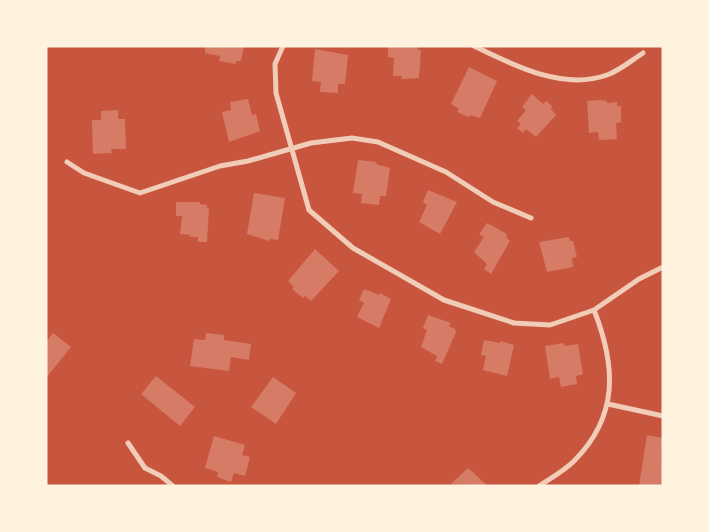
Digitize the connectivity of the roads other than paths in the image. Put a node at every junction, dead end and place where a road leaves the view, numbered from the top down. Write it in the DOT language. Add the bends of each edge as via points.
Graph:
graph roads {
  1 [pos="283,46"];
  2 [pos="474,46"];
  3 [pos="643,53"];
  4 [pos="291,149"];
  5 [pos="67,162"];
  6 [pos="531,218"];
  7 [pos="663,267"];
  8 [pos="594,310"];
  9 [pos="608,404"];
  10 [pos="663,416"];
  11 [pos="128,443"];
  12 [pos="173,486"];
  13 [pos="539,486"];
  1 -- 4 [label="street" via="275,64 276,93"];
  2 -- 3 [label="street" via="516,66 575,82 607,75"];
  4 -- 5 [label="street" via="220,166 140,193 84,174"];
  4 -- 6 [label="street" via="311,142 352,138 378,142 446,172 493,202"];
  4 -- 8 [label="street" via="309,210 353,248 444,300 514,324 550,325"];
  7 -- 8 [label="street" via="638,279"];
  8 -- 9 [label="street" via="604,334 608,357"];
  9 -- 10 [label="street"];
  9 -- 13 [label="street" via="594,439 573,462"];
  11 -- 12 [label="street" via="144,468"];
}
